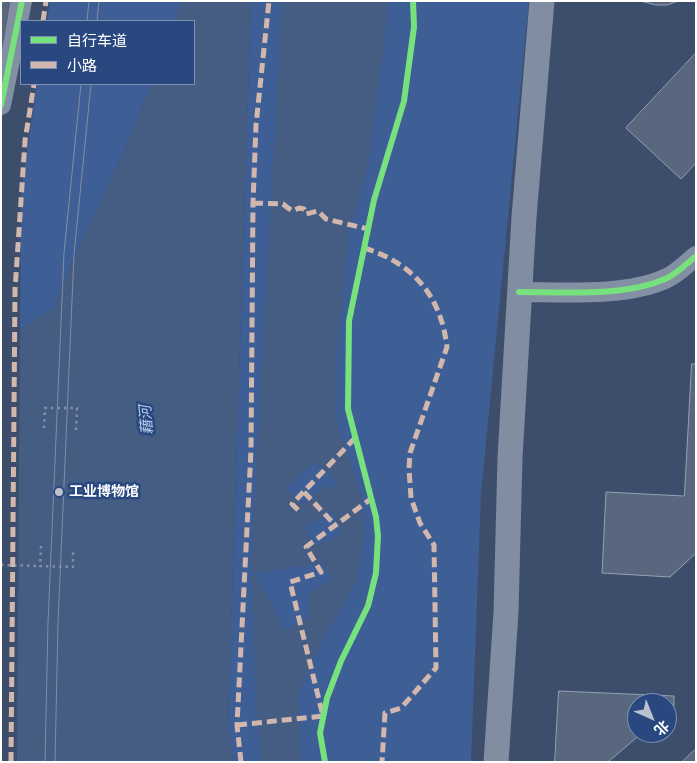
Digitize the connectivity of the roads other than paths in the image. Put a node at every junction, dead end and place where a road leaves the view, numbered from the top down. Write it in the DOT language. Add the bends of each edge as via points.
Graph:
graph roads {
  1 [pos="22,1"];
  2 [pos="542,1"];
  3 [pos="1,105"];
  4 [pos="696,256"];
  5 [pos="519,292"];
  6 [pos="496,762"];
  1 -- 3 [label="street"];
  2 -- 5 [label="main road"];
  4 -- 5 [label="street" via="666,279 631,288"];
  5 -- 6 [label="main road" via="506,612"];
}
